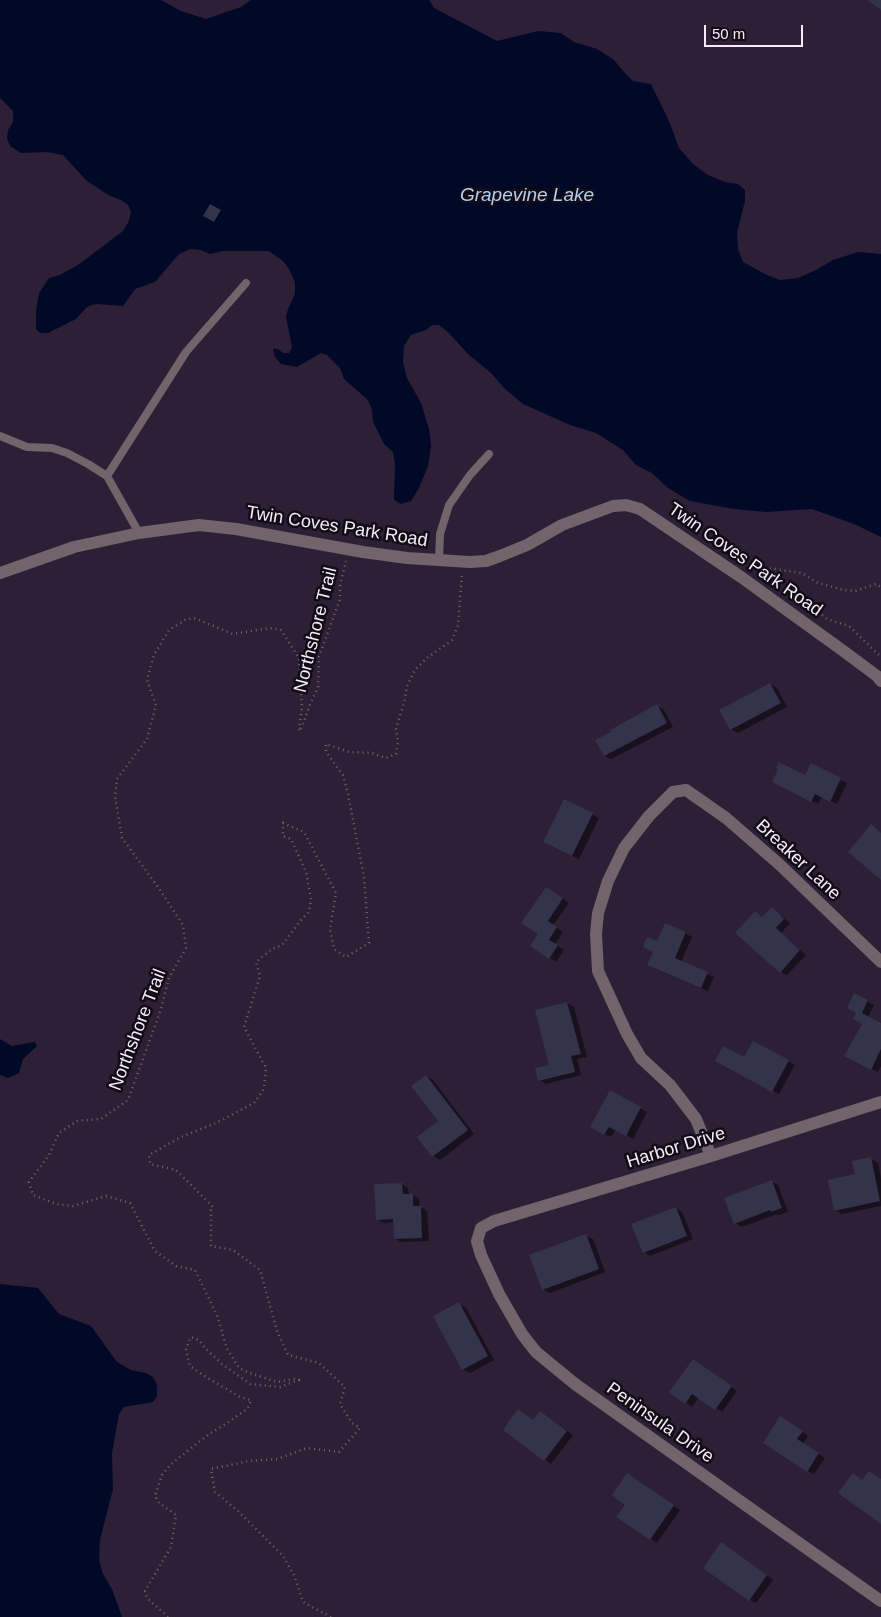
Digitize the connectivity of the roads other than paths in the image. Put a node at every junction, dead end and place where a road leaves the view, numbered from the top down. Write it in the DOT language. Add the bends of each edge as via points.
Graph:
graph roads {
  1 [pos="246,283"];
  2 [pos="0,436"];
  3 [pos="489,454"];
  4 [pos="107,476"];
  5 [pos="139,533"];
  6 [pos="439,560"];
  7 [pos="0,573"];
  8 [pos="881,681"];
  9 [pos="881,962"];
  10 [pos="881,1102"];
  11 [pos="711,1156"];
  12 [pos="481,1228"];
  13 [pos="881,1601"];
  1 -- 4 [label="lane" via="186,352"];
  2 -- 4 [label="lane" via="27,446 52,448"];
  3 -- 6 [label="lane" via="449,505 440,534"];
  4 -- 5 [label="lane"];
  5 -- 6 [label="street, Twin Coves Park Road" via="198,526 236,529 349,550"];
  5 -- 7 [label="street, Twin Coves Park Road" via="74,547"];
  6 -- 8 [label="street, Twin Coves Park Road" via="486,560 500,556 562,525 626,504 640,509 734,573"];
  9 -- 11 [label="street, Breaker Lane" via="726,818 686,790 673,792 649,816 624,848 608,881 598,913 598,971 641,1058 670,1085 696,1118"];
  10 -- 11 [label="street, Harbor Drive"];
  11 -- 12 [label="street, Harbor Drive" via="494,1221"];
  12 -- 13 [label="street, Peninsula Drive" via="477,1241 481,1255 499,1294 536,1352 575,1384"];
}
